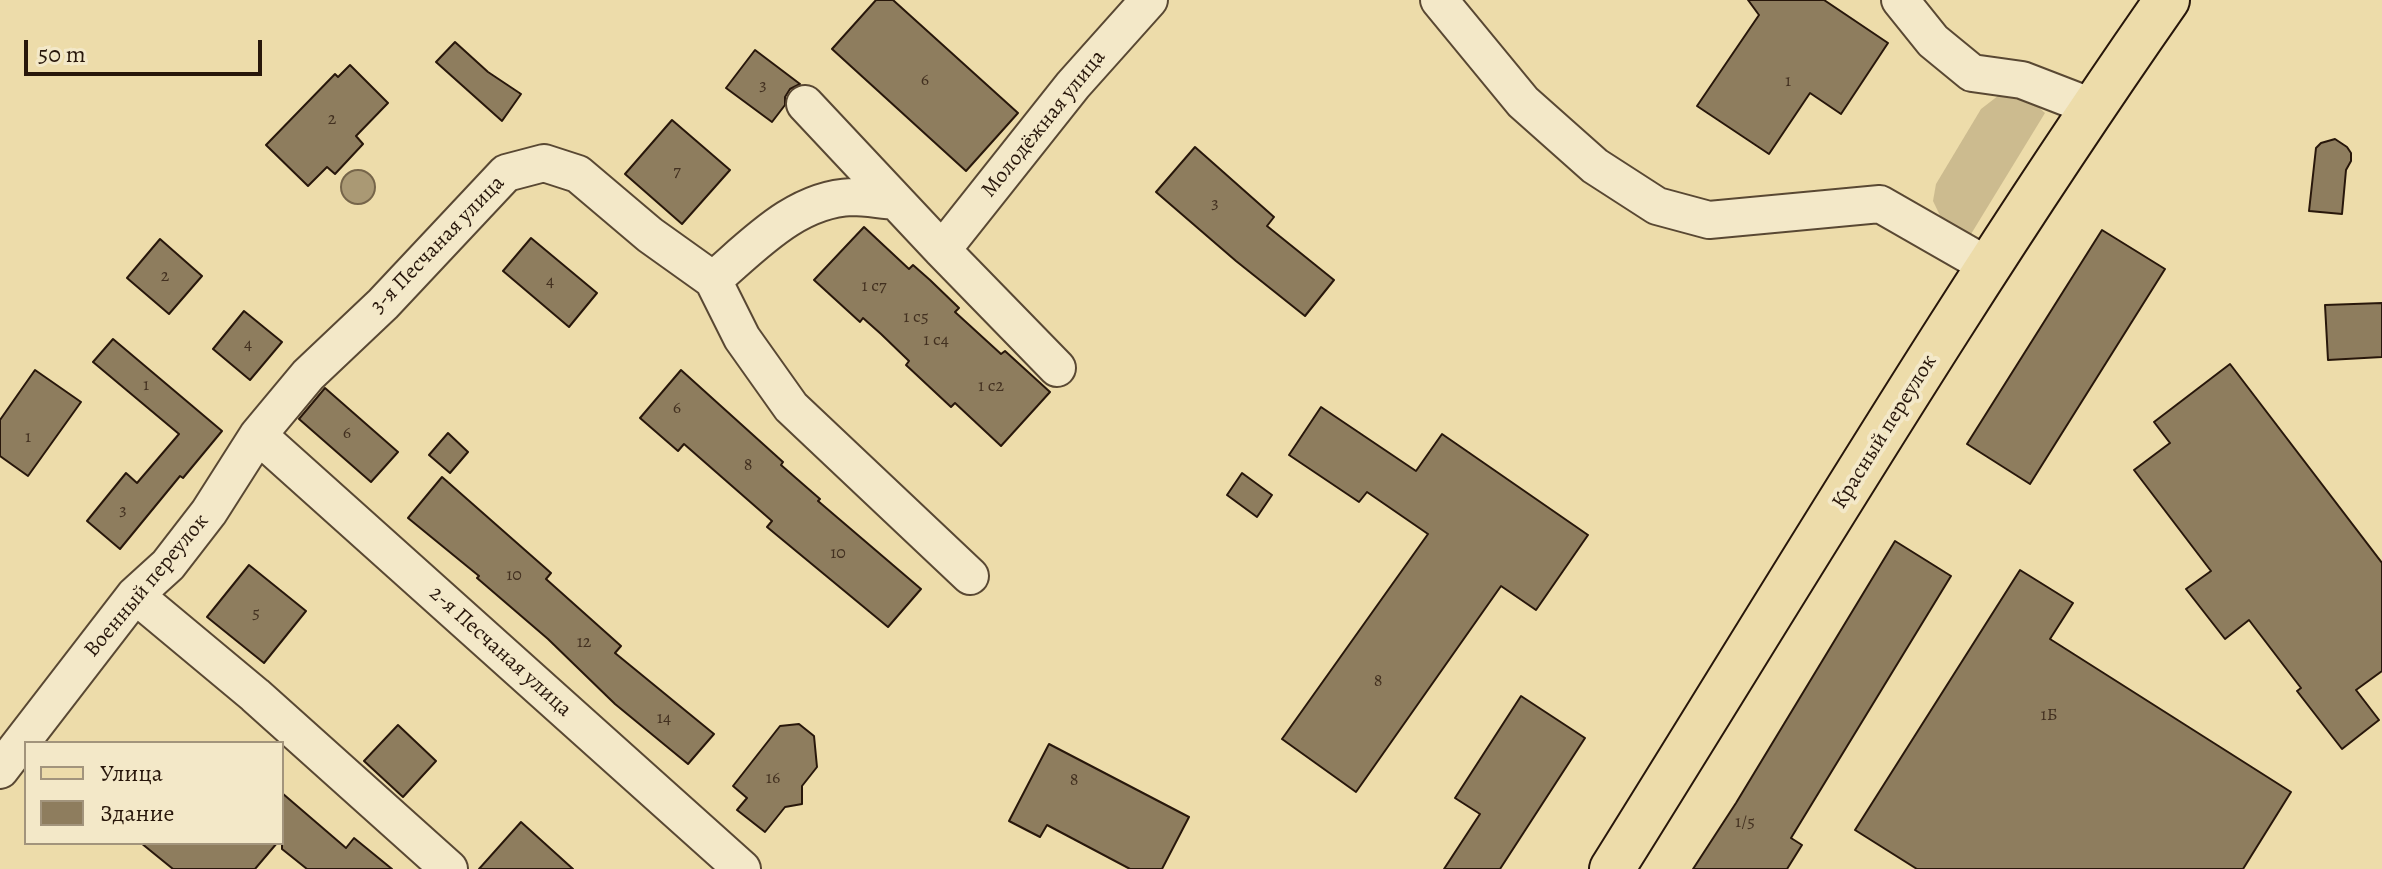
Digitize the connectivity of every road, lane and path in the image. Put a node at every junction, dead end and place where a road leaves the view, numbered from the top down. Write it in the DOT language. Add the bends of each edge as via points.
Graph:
graph roads {
  1 [pos="1149,0"];
  2 [pos="1439,0"];
  3 [pos="1900,0"];
  4 [pos="2167,0"];
  5 [pos="805,104"];
  6 [pos="2092,107"];
  7 [pos="896,201"];
  8 [pos="942,250"];
  9 [pos="1990,267"];
  10 [pos="713,280"];
  11 [pos="1057,368"];
  12 [pos="258,435"];
  13 [pos="970,576"];
  14 [pos="135,595"];
  15 [pos="0,770"];
  16 [pos="449,869"];
  17 [pos="742,869"];
  18 [pos="1612,869"];
  1 -- 8 [label="street, Молодёжная улица" via="1073,85"];
  2 -- 9 [label="street" via="1523,102 1595,166 1657,206 1709,220 1880,204"];
  3 -- 6 [label="street" via="1933,41 1972,73 2022,80"];
  4 -- 6 [label="main road, Красный переулок"];
  5 -- 7 [label="street"];
  6 -- 9 [label="main road, Красный переулок"];
  7 -- 8 [label="street"];
  7 -- 10 [label="street" via="850,197 809,205"];
  8 -- 11 [label="street"];
  9 -- 18 [label="main road, Красный переулок"];
  10 -- 12 [label="street, 3-я Песчаная улица" via="578,174 544,163 506,173 308,375"];
  10 -- 13 [label="street, 3-я Песчаная улица" via="742,338 791,407"];
  12 -- 14 [label="street, Военный переулок" via="209,512 168,565"];
  12 -- 17 [label="street, 2-я Песчаная улица"];
  14 -- 15 [label="street, Военный переулок"];
  14 -- 16 [label="street"];
}
